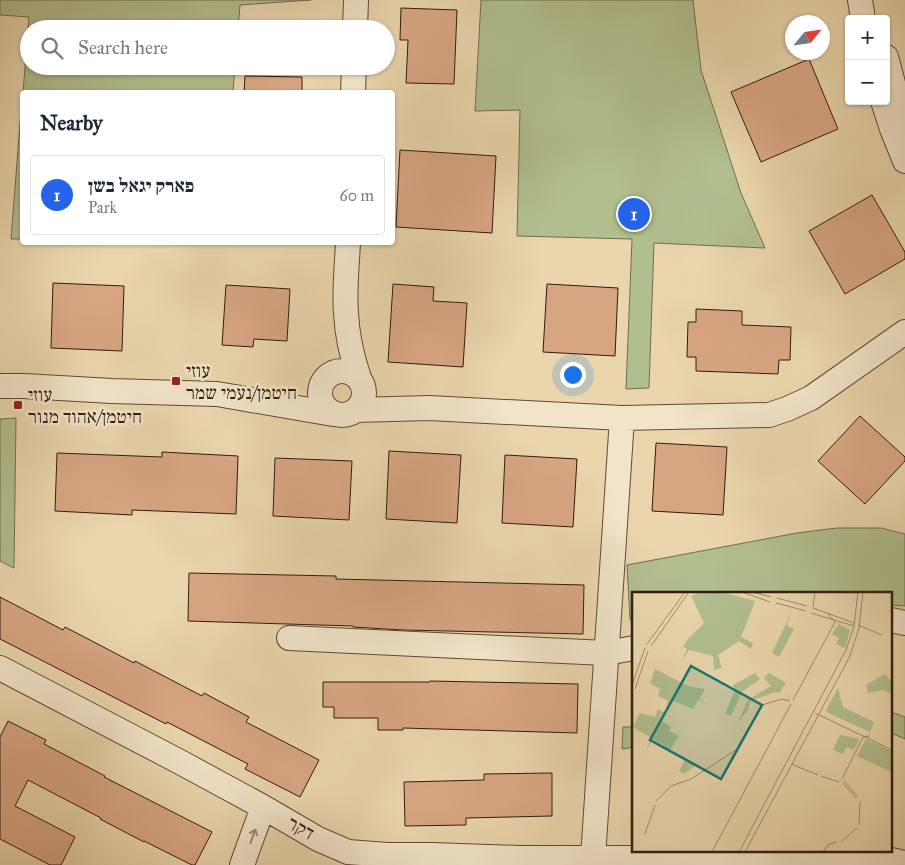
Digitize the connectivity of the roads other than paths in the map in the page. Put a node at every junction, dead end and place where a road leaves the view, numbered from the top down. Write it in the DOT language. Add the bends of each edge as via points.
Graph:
graph roads {
  1 [pos="356,0"];
  2 [pos="860,0"];
  3 [pos="876,0"];
  4 [pos="862,15"];
  5 [pos="878,15"];
  6 [pos="355,20"];
  7 [pos="887,60"];
  8 [pos="354,75"];
  9 [pos="353,90"];
  10 [pos="883,105"];
  11 [pos="905,120"];
  12 [pos="905,160"];
  13 [pos="348,245"];
  14 [pos="346,312"];
  15 [pos="905,332"];
  16 [pos="324,378"];
  17 [pos="361,382"];
  18 [pos="0,386"];
  19 [pos="255,400"];
  20 [pos="429,408"];
  21 [pos="356,410"];
  22 [pos="333,414"];
  23 [pos="622,418"];
  24 [pos="892,620"];
  25 [pos="905,623"];
  26 [pos="289,638"];
  27 [pos="632,648"];
  28 [pos="606,653"];
  29 [pos="0,668"];
  30 [pos="263,807"];
  31 [pos="594,858"];
  32 [pos="905,863"];
  33 [pos="242,865"];
  1 -- 6 [label="street"];
  2 -- 4 [label="street"];
  3 -- 5 [label="street"];
  7 -- 11 [label="street"];
  8 -- 9 [label="street"];
  10 -- 12 [label="street"];
  13 -- 14 [label="street"];
  14 -- 16 [label="street" via="333,361"];
  14 -- 17 [label="street" via="354,365"];
  15 -- 23 [label="street" via="811,398 769,415"];
  16 -- 17 [label="street" via="343,370 353,373"];
  16 -- 19 [label="street" via="282,396"];
  16 -- 22 [label="street" via="319,396 321,403"];
  17 -- 20 [label="street" via="382,395"];
  17 -- 21 [label="street" via="363,401"];
  18 -- 19 [label="street" via="216,394"];
  19 -- 22 [label="street"];
  20 -- 21 [label="street"];
  20 -- 23 [label="street"];
  21 -- 22 [label="street" via="341,416"];
  23 -- 28 [label="street"];
  24 -- 25 [label="street"];
  26 -- 28 [label="street"];
  27 -- 28 [label="street"];
  28 -- 31 [label="street"];
  29 -- 30 [label="street, דקר"];
  30 -- 31 [label="street, דקר" via="318,839 348,852"];
  33 -- 30 [label="street, one-way"];
  31 -- 32 [label="street, דקר" via="873,856"];
}
